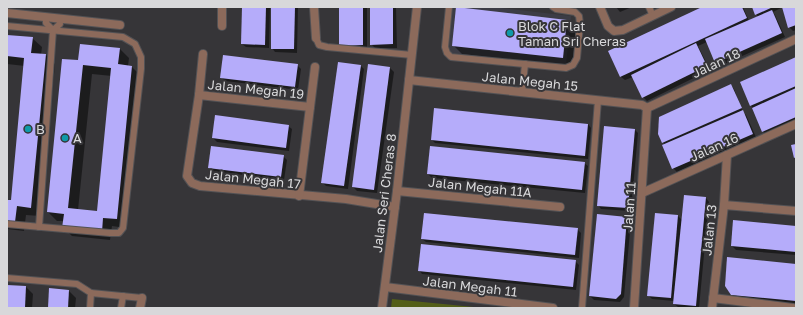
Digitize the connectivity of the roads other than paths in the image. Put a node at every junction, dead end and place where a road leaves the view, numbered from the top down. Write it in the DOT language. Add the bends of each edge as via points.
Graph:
graph roads {
  1 [pos="222,7"];
  2 [pos="314,7"];
  3 [pos="417,7"];
  4 [pos="449,7"];
  5 [pos="553,7"];
  6 [pos="600,7"];
  7 [pos="649,7"];
  8 [pos="671,7"];
  9 [pos="7,13"];
  10 [pos="653,16"];
  11 [pos="46,17"];
  12 [pos="59,19"];
  13 [pos="120,25"];
  14 [pos="7,26"];
  15 [pos="222,26"];
  16 [pos="53,30"];
  17 [pos="316,38"];
  18 [pos="796,39"];
  19 [pos="203,54"];
  20 [pos="412,55"];
  21 [pos="525,64"];
  22 [pos="315,67"];
  23 [pos="409,80"];
  24 [pos="522,93"];
  25 [pos="199,95"];
  26 [pos="598,100"];
  27 [pos="310,107"];
  28 [pos="647,108"];
  29 [pos="796,124"];
  30 [pos="726,155"];
  31 [pos="397,191"];
  32 [pos="642,193"];
  33 [pos="299,196"];
  34 [pos="724,205"];
  35 [pos="394,207"];
  36 [pos="560,207"];
  37 [pos="796,211"];
  38 [pos="7,224"];
  39 [pos="39,227"];
  40 [pos="7,278"];
  41 [pos="385,287"];
  42 [pos="92,294"];
  43 [pos="123,296"];
  44 [pos="142,298"];
  45 [pos="713,298"];
  46 [pos="528,307"];
  47 [pos="90,308"];
  48 [pos="122,308"];
  49 [pos="140,308"];
  50 [pos="382,308"];
  51 [pos="553,308"];
  52 [pos="582,308"];
  53 [pos="634,308"];
  54 [pos="712,308"];
  55 [pos="793,308"];
  1 -- 15 [label="street"];
  2 -- 17 [label="street"];
  3 -- 20 [label="street, Jalan Seri Cheras 8"];
  4 -- 21 [label="lane" via="445,47 451,57"];
  5 -- 21 [label="lane" via="575,12 579,16 577,58 573,65 566,68"];
  6 -- 10 [label="street" via="608,26 614,31 623,30"];
  7 -- 10 [label="lane"];
  8 -- 10 [label="street"];
  9 -- 11 [label="street"];
  11 -- 12 [label="street"];
  11 -- 16 [label="lane" via="46,23"];
  12 -- 13 [label="street"];
  12 -- 16 [label="lane" via="60,24"];
  14 -- 16 [label="lane"];
  16 -- 39 [label="lane"];
  16 -- 39 [label="lane" via="123,37 135,44 141,57 141,69 123,228 119,233 110,234"];
  17 -- 20 [label="lane" via="319,45 327,47"];
  18 -- 28 [label="street, Jalan 18"];
  19 -- 25 [label="street, Jalan Megah 17"];
  20 -- 23 [label="street, Jalan Seri Cheras 8"];
  21 -- 24 [label="lane"];
  22 -- 27 [label="street"];
  23 -- 24 [label="street, Jalan Megah 15"];
  23 -- 31 [label="street, Jalan Seri Cheras 8"];
  24 -- 26 [label="street, Jalan Megah 15"];
  25 -- 27 [label="street, Jalan Megah 19"];
  25 -- 33 [label="street, Jalan Megah 17" via="188,176 192,183 200,186"];
  26 -- 28 [label="street, Jalan Megah 15" via="642,105"];
  26 -- 52 [label="lane"];
  27 -- 33 [label="street"];
  28 -- 32 [label="street, Jalan 11"];
  29 -- 30 [label="street, Jalan 16"];
  30 -- 32 [label="street, Jalan 16"];
  30 -- 34 [label="street, Jalan 13"];
  31 -- 35 [label="street, Jalan Seri Cheras 8"];
  31 -- 36 [label="street, Jalan Megah 11A"];
  32 -- 53 [label="street, Jalan 11"];
  33 -- 35 [label="street, Jalan Megah 17" via="346,199"];
  34 -- 37 [label="street"];
  34 -- 45 [label="street, Jalan 13"];
  35 -- 41 [label="street, Jalan Seri Cheras 8"];
  38 -- 39 [label="lane"];
  40 -- 42 [label="lane" via="77,284"];
  41 -- 46 [label="street, Jalan Megah 11"];
  41 -- 50 [label="street, Jalan Seri Cheras 8"];
  42 -- 43 [label="lane"];
  42 -- 47 [label="lane"];
  43 -- 44 [label="lane"];
  43 -- 48 [label="lane"];
  44 -- 49 [label="street"];
  45 -- 54 [label="street, Jalan 13"];
  45 -- 55 [label="street"];
  46 -- 51 [label="street, Jalan Megah 11"];
}
